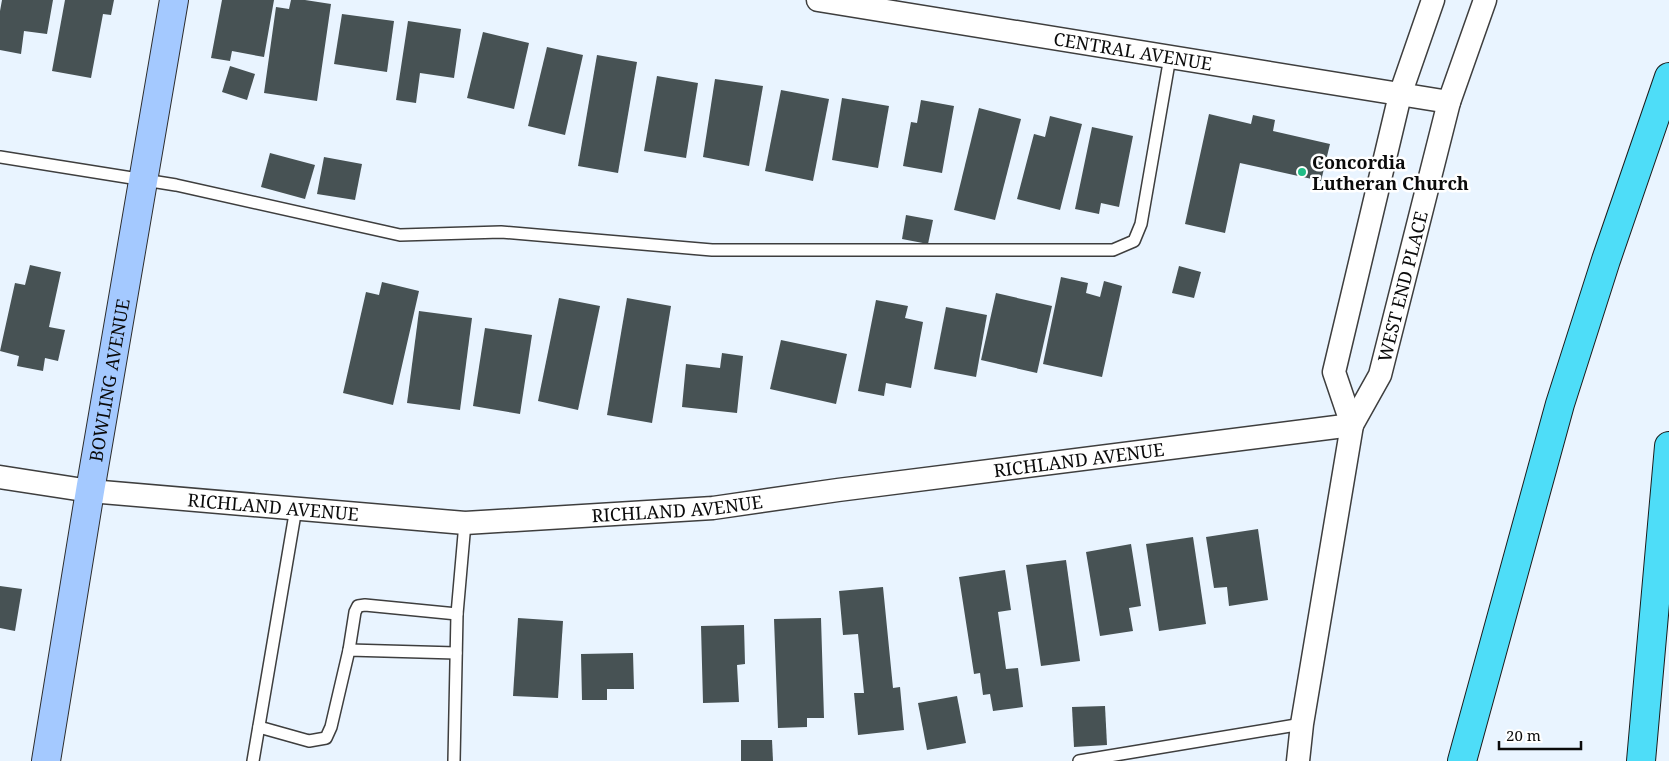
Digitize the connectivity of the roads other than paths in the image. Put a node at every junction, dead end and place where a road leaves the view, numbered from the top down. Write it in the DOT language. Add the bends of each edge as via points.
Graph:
graph roads {
  1 [pos="174,0"];
  2 [pos="818,0"];
  3 [pos="1433,0"];
  4 [pos="1485,0"];
  5 [pos="857,3"];
  6 [pos="1170,57"];
  7 [pos="1669,78"];
  8 [pos="1400,95"];
  9 [pos="1449,102"];
  10 [pos="0,157"];
  11 [pos="143,180"];
  12 [pos="1352,425"];
  13 [pos="1669,446"];
  14 [pos="0,477"];
  15 [pos="90,491"];
  16 [pos="296,508"];
  17 [pos="465,523"];
  18 [pos="457,614"];
  19 [pos="349,650"];
  20 [pos="456,653"];
  21 [pos="1302,724"];
  22 [pos="259,727"];
  23 [pos="46,761"];
  24 [pos="252,761"];
  25 [pos="454,761"];
  26 [pos="1079,761"];
  27 [pos="1298,761"];
  28 [pos="1462,761"];
  29 [pos="1641,761"];
  1 -- 11 [label="street, BOWLING AVENUE"];
  2 -- 5 [label="street, CENTRAL AVENUE"];
  3 -- 8 [label="street, WEST END PLACE"];
  4 -- 9 [label="street, WEST END PLACE"];
  5 -- 6 [label="street, CENTRAL AVENUE"];
  6 -- 8 [label="street, CENTRAL AVENUE"];
  6 -- 11 [label="lane" via="1141,224 1134,241 1113,250 712,250 501,232 400,235"];
  7 -- 28 [label="highway" via="1636,168 1571,370"];
  8 -- 9 [label="street, CENTRAL AVENUE"];
  8 -- 12 [label="street, WEST END PLACE" via="1334,372"];
  9 -- 12 [label="street, WEST END PLACE" via="1380,375"];
  10 -- 11 [label="lane"];
  11 -- 15 [label="street, BOWLING AVENUE"];
  12 -- 17 [label="street, RICHLAND AVENUE" via="713,508"];
  12 -- 21 [label="street, WEST END PLACE"];
  13 -- 29 [label="highway"];
  14 -- 15 [label="street, RICHLAND AVENUE"];
  15 -- 16 [label="street, RICHLAND AVENUE"];
  15 -- 23 [label="street, BOWLING AVENUE"];
  16 -- 17 [label="street, RICHLAND AVENUE"];
  16 -- 22 [label="lane"];
  17 -- 18 [label="lane"];
  18 -- 19 [label="lane" via="358,606"];
  18 -- 20 [label="lane"];
  19 -- 20 [label="lane"];
  19 -- 22 [label="lane" via="326,738 309,741"];
  20 -- 25 [label="lane"];
  21 -- 26 [label="lane"];
  21 -- 27 [label="street, WEST END PLACE"];
  22 -- 24 [label="lane"];
}
